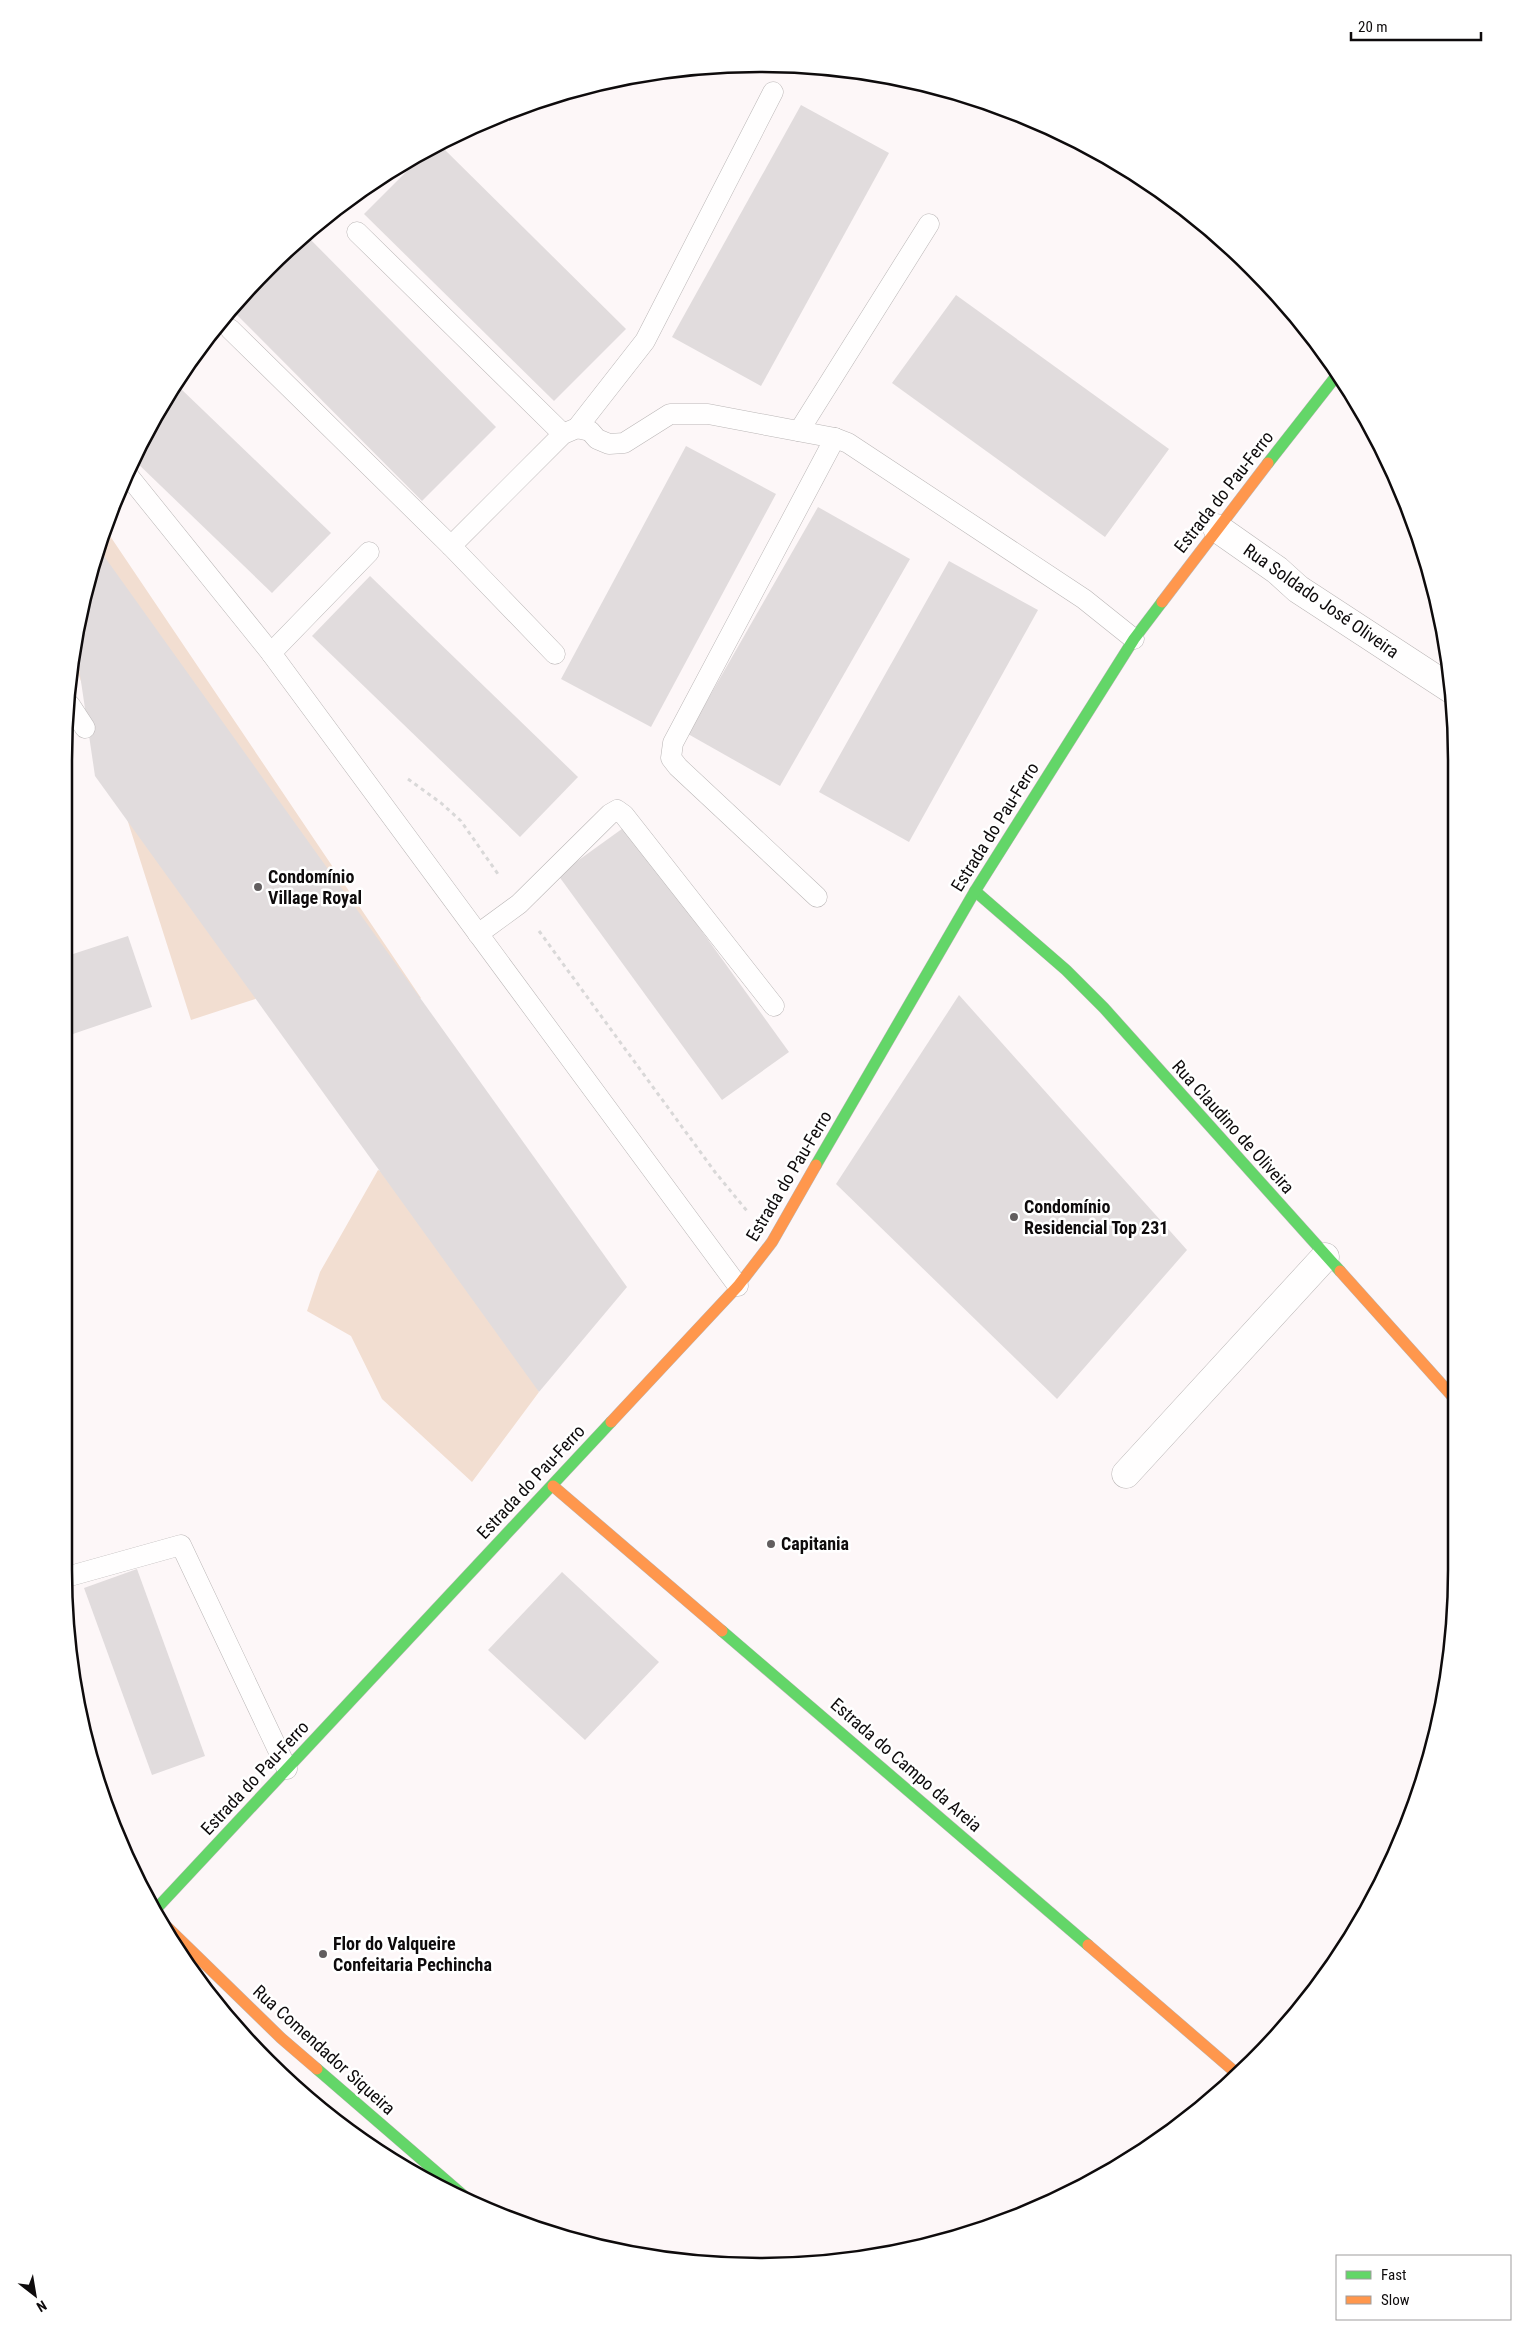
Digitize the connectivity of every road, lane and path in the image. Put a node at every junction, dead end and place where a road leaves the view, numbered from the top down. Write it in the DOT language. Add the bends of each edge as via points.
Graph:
graph roads {
  1 [pos="773,92"];
  2 [pos="929,224"];
  3 [pos="357,232"];
  4 [pos="230,329"];
  5 [pos="1334,379"];
  6 [pos="570,431"];
  7 [pos="799,431"];
  8 [pos="835,438"];
  9 [pos="132,481"];
  10 [pos="1217,528"];
  11 [pos="451,546"];
  12 [pos="369,552"];
  13 [pos="1134,639"];
  14 [pos="271,653"];
  15 [pos="555,654"];
  16 [pos="1444,684"];
  17 [pos="74,712"];
  18 [pos="85,728"];
  19 [pos="359,773"];
  20 [pos="975,892"];
  21 [pos="817,898"];
  22 [pos="519,904"];
  23 [pos="478,934"];
  24 [pos="774,1006"];
  25 [pos="772,1242"];
  26 [pos="1326,1257"];
  27 [pos="738,1286"];
  28 [pos="1448,1393"];
  29 [pos="1126,1474"];
  30 [pos="553,1486"];
  31 [pos="72,1575"];
  32 [pos="287,1769"];
  33 [pos="160,1905"];
  34 [pos="182,1941"];
  35 [pos="1232,2070"];
  36 [pos="449,2183"];
  1 -- 6 [label="lane" via="645,341"];
  2 -- 7 [label="lane"];
  3 -- 6 [label="lane"];
  4 -- 11 [label="lane"];
  5 -- 10 [label="street, Estrada do Pau-Ferro"];
  6 -- 7 [label="lane" via="590,431 609,444 624,443 670,414 698,414"];
  6 -- 11 [label="lane"];
  7 -- 8 [label="lane"];
  8 -- 13 [label="lane" via="1084,599"];
  8 -- 21 [label="lane" via="673,743 671,758"];
  9 -- 14 [label="lane"];
  10 -- 13 [label="street, Estrada do Pau-Ferro"];
  10 -- 16 [label="street, Rua Soldado José Oliveira" via="1277,570 1298,589"];
  11 -- 15 [label="lane"];
  12 -- 14 [label="lane"];
  13 -- 20 [label="street, Estrada do Pau-Ferro"];
  14 -- 19 [label="lane"];
  17 -- 18 [label="lane"];
  19 -- 22 [label="path" via="382,761 441,803 461,821"];
  19 -- 23 [label="lane"];
  20 -- 25 [label="street, Estrada do Pau-Ferro"];
  20 -- 26 [label="street, Rua Claudino de Oliveira" via="1066,970 1104,1008"];
  22 -- 23 [label="lane"];
  22 -- 24 [label="lane" via="617,810 624,814"];
  22 -- 25 [label="path" via="715,1172"];
  23 -- 27 [label="lane"];
  25 -- 27 [label="street, Estrada do Pau-Ferro"];
  26 -- 28 [label="street, Rua Claudino de Oliveira"];
  26 -- 29 [label="street"];
  27 -- 30 [label="street, Estrada do Pau-Ferro"];
  30 -- 32 [label="street, Estrada do Pau-Ferro"];
  30 -- 35 [label="street, Estrada do Campo da Areia"];
  31 -- 32 [label="lane" via="180,1545"];
  32 -- 33 [label="street, Estrada do Pau-Ferro"];
  34 -- 36 [label="street, Rua Comendador Siqueira" via="281,2038"];
}
